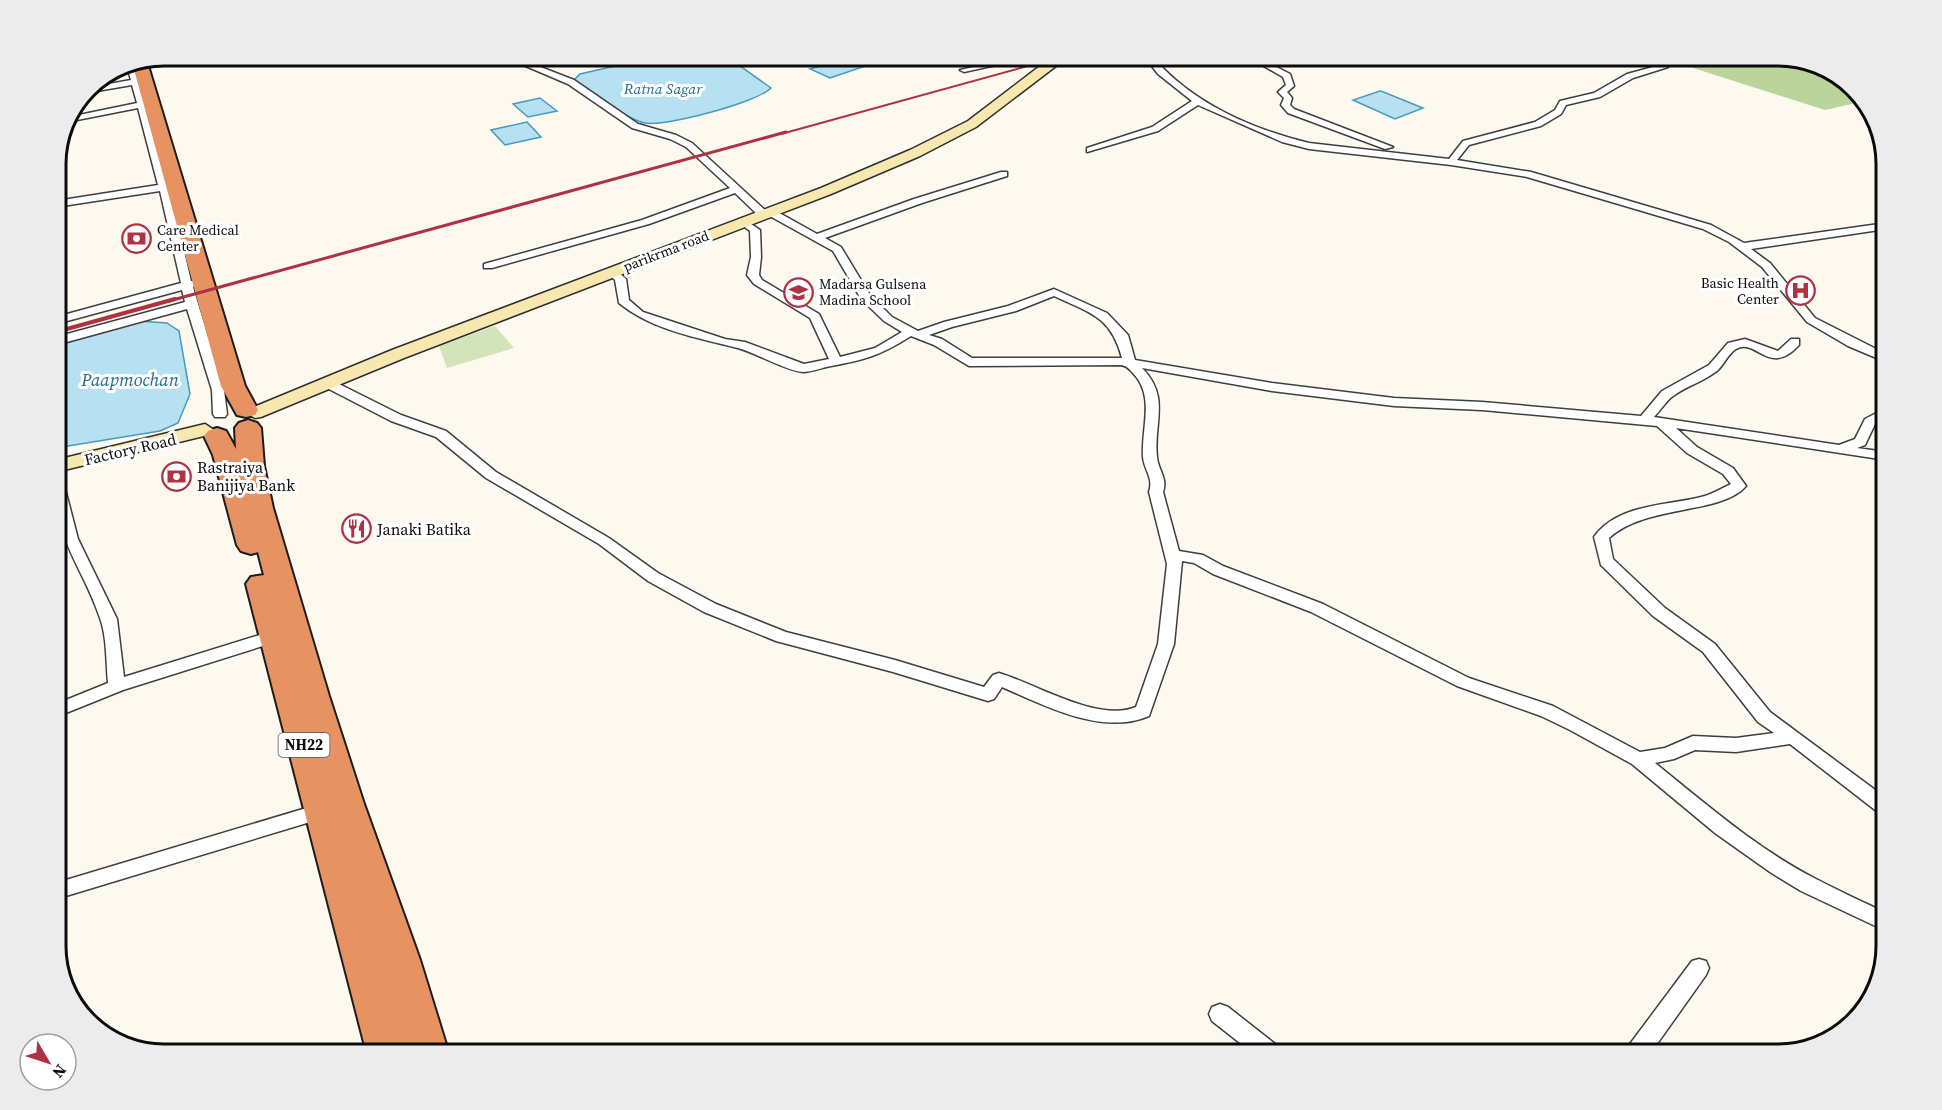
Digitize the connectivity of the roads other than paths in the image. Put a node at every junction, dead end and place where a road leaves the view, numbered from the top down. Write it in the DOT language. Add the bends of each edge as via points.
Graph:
graph roads {
  1 [pos="531,66"];
  2 [pos="984,66"];
  3 [pos="1049,66"];
  4 [pos="1156,66"];
  5 [pos="1268,66"];
  6 [pos="1662,66"];
  7 [pos="140,69"];
  8 [pos="964,70"];
  9 [pos="135,71"];
  10 [pos="141,80"];
  11 [pos="103,88"];
  12 [pos="1198,101"];
  13 [pos="142,105"];
  14 [pos="77,118"];
  15 [pos="1090,150"];
  16 [pos="1406,156"];
  17 [pos="1451,162"];
  18 [pos="1004,174"];
  19 [pos="164,187"];
  20 [pos="738,189"];
  21 [pos="66,202"];
  22 [pos="767,213"];
  23 [pos="742,222"];
  24 [pos="1876,227"];
  25 [pos="818,237"];
  26 [pos="1742,247"];
  27 [pos="488,266"];
  28 [pos="612,272"];
  29 [pos="195,283"];
  30 [pos="191,304"];
  31 [pos="66,318"];
  32 [pos="914,334"];
  33 [pos="66,338"];
  34 [pos="1795,342"];
  35 [pos="1876,354"];
  36 [pos="836,360"];
  37 [pos="1130,363"];
  38 [pos="329,384"];
  39 [pos="1876,418"];
  40 [pos="1653,421"];
  41 [pos="232,422"];
  42 [pos="1838,450"];
  43 [pos="1876,455"];
  44 [pos="66,464"];
  45 [pos="66,520"];
  46 [pos="1174,555"];
  47 [pos="284,633"];
  48 [pos="117,686"];
  49 [pos="66,707"];
  50 [pos="1793,737"];
  51 [pos="1638,759"];
  52 [pos="1876,800"];
  53 [pos="333,807"];
  54 [pos="66,888"];
  55 [pos="1876,917"];
  56 [pos="1699,968"];
  57 [pos="1220,1014"];
  58 [pos="386,1044"];
  59 [pos="425,1044"];
  60 [pos="1258,1044"];
  61 [pos="1644,1044"];
  1 -- 20 [label="street" via="571,82 635,126 689,145"];
  2 -- 8 [label="street"];
  3 -- 22 [label="street, parikrma road" via="956,134"];
  4 -- 12 [label="street"];
  5 -- 16 [label="street" via="1287,76 1290,86 1282,92 1291,111"];
  6 -- 17 [label="street" via="1630,75 1597,95 1563,104 1555,116 1540,123 1473,140"];
  7 -- 10 [label="highway, NH22"];
  9 -- 10 [label="street, NH22"];
  10 -- 11 [label="street"];
  10 -- 13 [label="street, NH22"];
  10 -- 29 [label="highway, NH22"];
  12 -- 15 [label="street" via="1155,129"];
  12 -- 16 [label="street" via="1229,119 1296,144"];
  13 -- 14 [label="street"];
  13 -- 19 [label="street, NH22"];
  16 -- 17 [label="street"];
  17 -- 26 [label="street" via="1528,174 1581,188 1693,222"];
  18 -- 25 [label="street"];
  19 -- 21 [label="street"];
  19 -- 29 [label="street, NH22"];
  20 -- 22 [label="street"];
  20 -- 27 [label="street" via="670,215"];
  22 -- 23 [label="street, parikrma road"];
  22 -- 25 [label="street"];
  23 -- 28 [label="street, parikrma road"];
  23 -- 36 [label="street" via="755,230 753,275 758,282 814,316"];
  24 -- 26 [label="street"];
  25 -- 32 [label="street" via="837,249 864,297 888,319"];
  26 -- 35 [label="street" via="1774,273 1811,320"];
  28 -- 36 [label="street" via="620,279 623,301 639,314 803,368"];
  28 -- 38 [label="street, parikrma road"];
  29 -- 30 [label="street, NH22"];
  29 -- 31 [label="street"];
  29 -- 41 [label="highway, NH22" via="233,386"];
  30 -- 33 [label="street"];
  30 -- 41 [label="street, NH22"];
  32 -- 36 [label="street" via="879,351"];
  32 -- 37 [label="street" via="938,342 969,362"];
  32 -- 37 [label="street" via="1012,309 1054,292 1103,315 1122,335"];
  34 -- 40 [label="street" via="1784,354 1777,355 1744,343 1732,346 1713,368 1667,394"];
  37 -- 40 [label="street" via="1394,402"];
  37 -- 46 [label="street" via="1148,380 1151,393 1154,414 1150,457"];
  38 -- 41 [label="street, parikrma road"];
  38 -- 46 [label="street" via="396,418 441,434 491,476 612,547 653,577 711,608 782,637 988,695 999,680 1088,712 1120,718 1138,715 1143,711 1167,644"];
  39 -- 42 [label="street" via="1860,442"];
  40 -- 42 [label="street"];
  40 -- 50 [label="street" via="1728,471 1739,486 1709,499 1653,508 1609,528 1601,537 1606,561 1659,612 1709,648 1764,717"];
  41 -- 44 [label="street, Factory Road"];
  41 -- 47 [label="highway, NH22" via="226,455"];
  42 -- 43 [label="street"];
  45 -- 48 [label="street" via="71,539 109,619"];
  46 -- 51 [label="street" via="1198,559 1317,608 1463,682 1547,711"];
  47 -- 48 [label="street"];
  47 -- 53 [label="highway, NH22"];
  48 -- 49 [label="street"];
  50 -- 51 [label="street" via="1736,745 1693,743 1668,754"];
  50 -- 52 [label="street"];
  51 -- 55 [label="street" via="1722,828 1777,866"];
  53 -- 54 [label="street"];
  53 -- 58 [label="highway, NH22"];
  53 -- 59 [label="highway, NH22" via="418,1015"];
  56 -- 61 [label="street"];
  57 -- 60 [label="street"];
}
